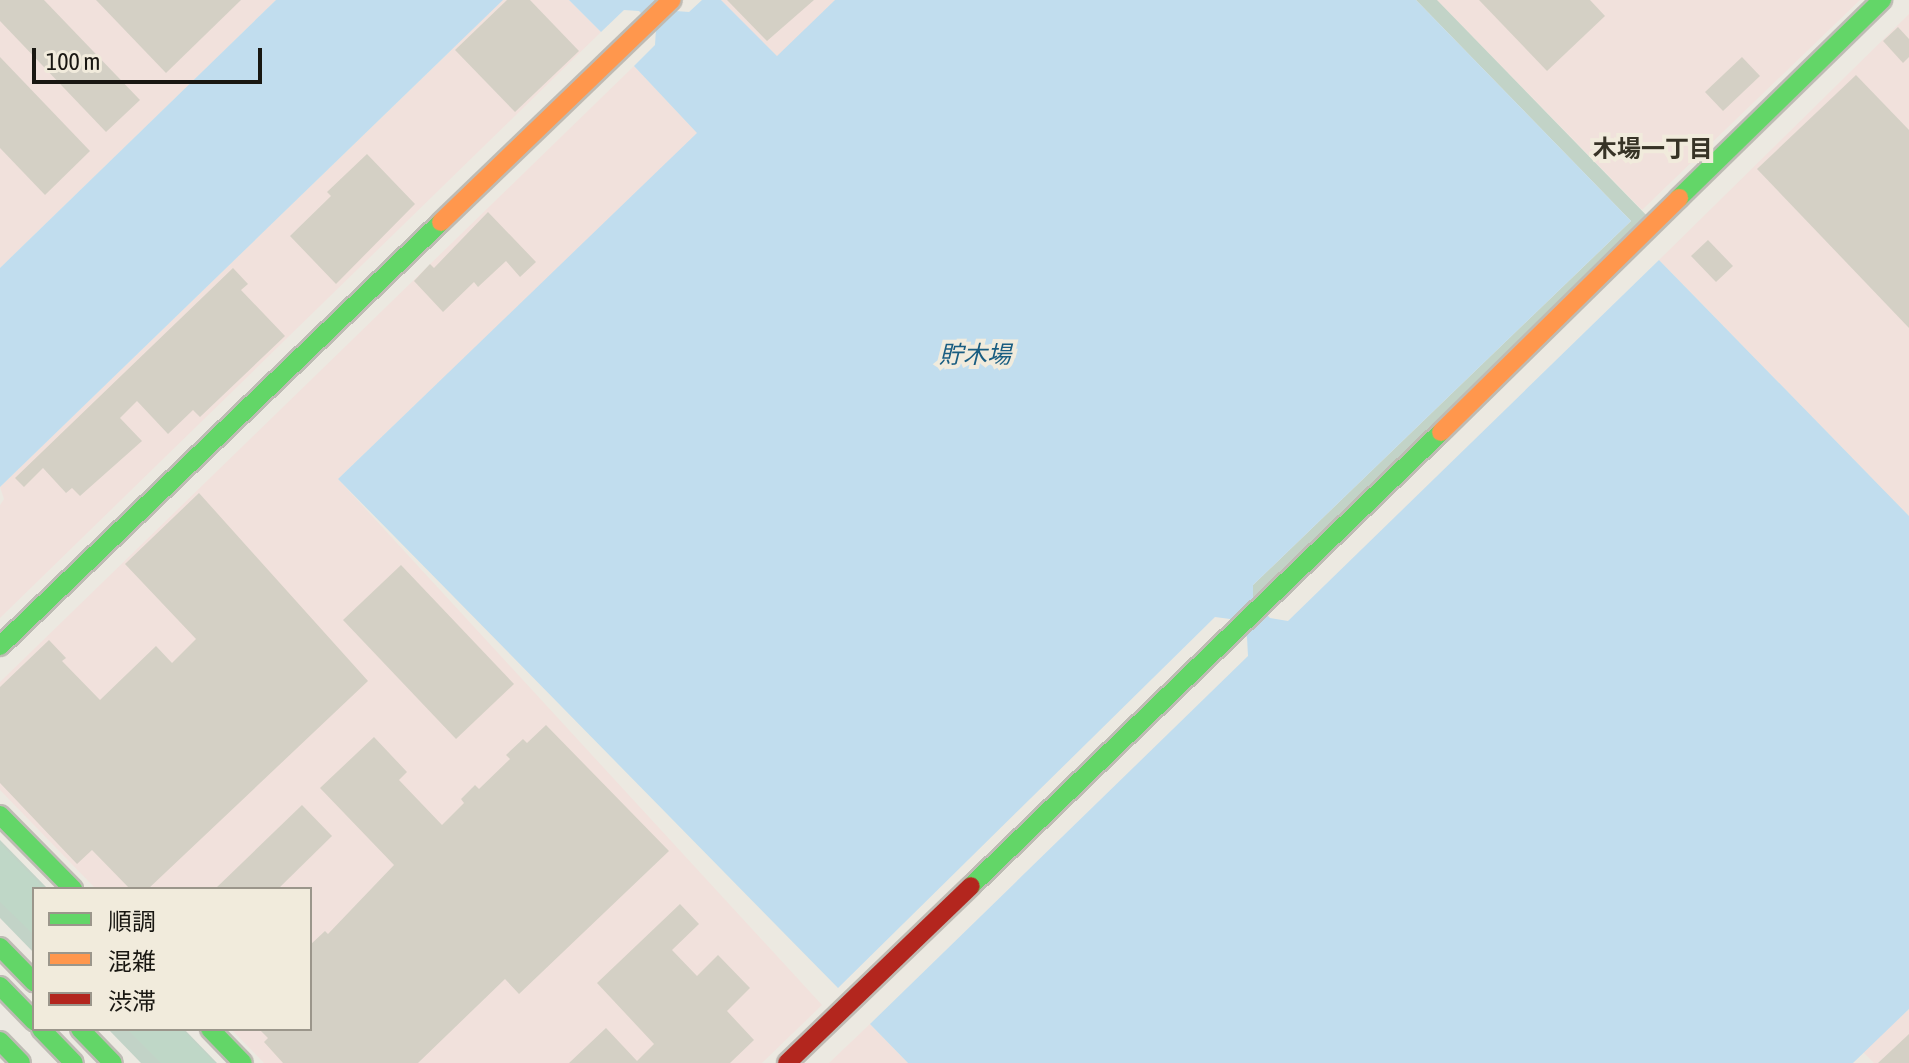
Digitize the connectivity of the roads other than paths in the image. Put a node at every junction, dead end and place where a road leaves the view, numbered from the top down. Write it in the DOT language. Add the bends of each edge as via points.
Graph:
graph roads {
  1 [pos="672,0"];
  2 [pos="1882,0"];
  3 [pos="0,646"];
  4 [pos="0,815"];
  5 [pos="71,887"];
  6 [pos="0,947"];
  7 [pos="32,980"];
  8 [pos="0,986"];
  9 [pos="32,1019"];
  10 [pos="43,1031"];
  11 [pos="82,1031"];
  12 [pos="212,1031"];
  13 [pos="0,1041"];
  14 [pos="21,1063"];
  15 [pos="74,1063"];
  16 [pos="113,1063"];
  17 [pos="243,1063"];
  18 [pos="787,1063"];
  1 -- 3 [label="main road"];
  2 -- 18 [label="main road"];
  4 -- 5 [label="main road"];
  6 -- 7 [label="main road"];
  8 -- 9 [label="main road"];
  10 -- 15 [label="main road"];
  11 -- 16 [label="main road"];
  12 -- 17 [label="main road"];
  13 -- 14 [label="main road"];
}
